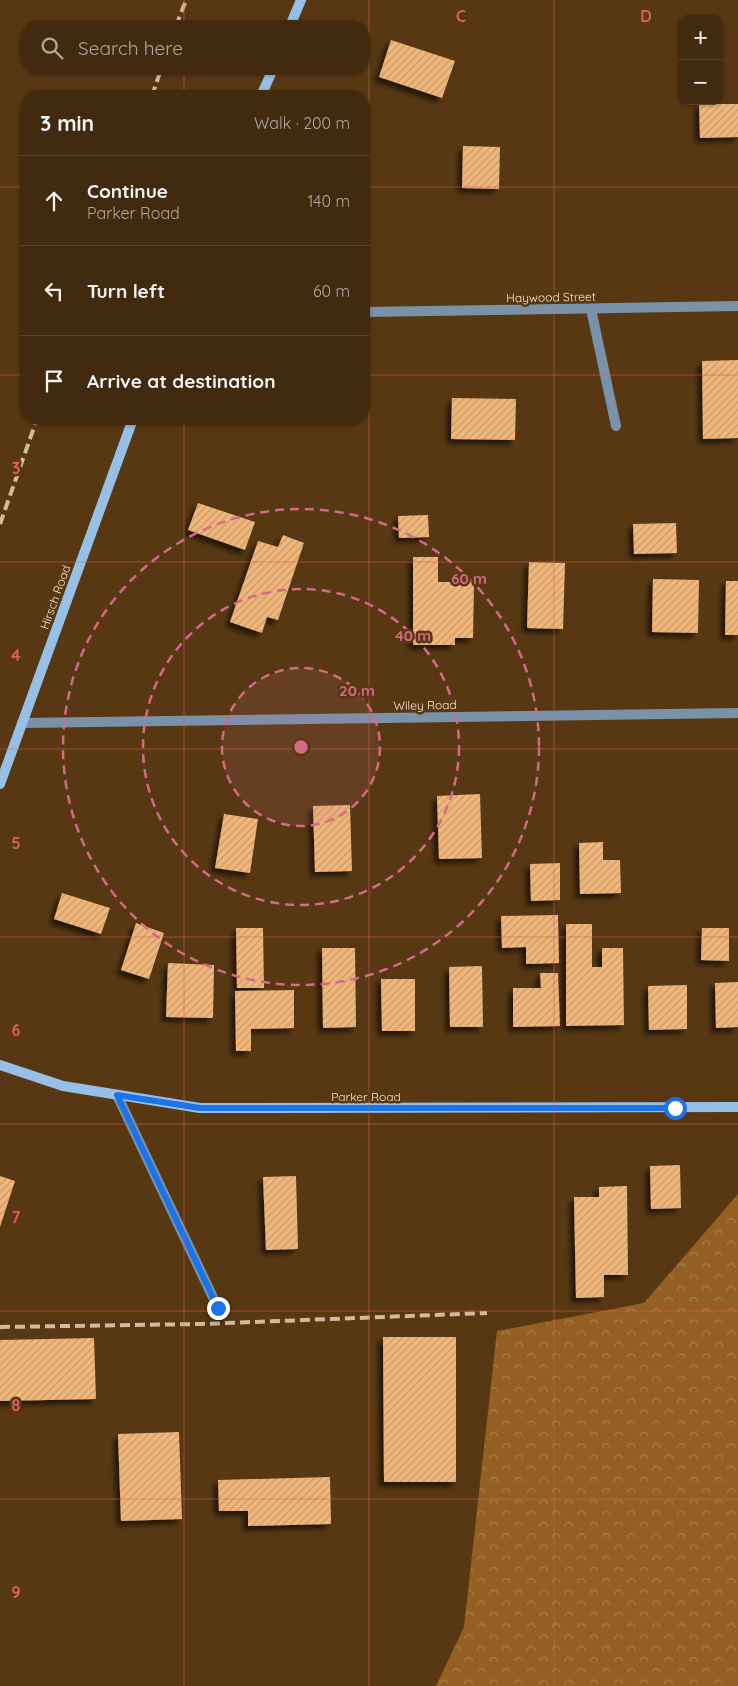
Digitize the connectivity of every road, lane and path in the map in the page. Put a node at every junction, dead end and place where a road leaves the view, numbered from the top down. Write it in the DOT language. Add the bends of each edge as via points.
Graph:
graph roads {
  1 [pos="301,0"];
  2 [pos="293,20"];
  3 [pos="270,75"];
  4 [pos="263,90"];
  5 [pos="738,306"];
  6 [pos="591,309"];
  7 [pos="370,312"];
  8 [pos="131,425"];
  9 [pos="616,426"];
  10 [pos="738,714"];
  11 [pos="22,723"];
  12 [pos="0,784"];
  13 [pos="0,1065"];
  14 [pos="117,1095"];
  15 [pos="738,1107"];
  16 [pos="218,1308"];
  1 -- 2 [label="main road"];
  3 -- 4 [label="main road"];
  5 -- 6 [label="street, Haywood Street"];
  6 -- 7 [label="street, Haywood Street"];
  6 -- 9 [label="street"];
  8 -- 11 [label="main road, Hirsch Road"];
  10 -- 11 [label="street, Wiley Road"];
  11 -- 12 [label="main road, Hirsch Road"];
  13 -- 14 [label="main road, Parker Road" via="63,1086"];
  14 -- 15 [label="main road, Parker Road" via="200,1108"];
  14 -- 16 [label="street"];
}
